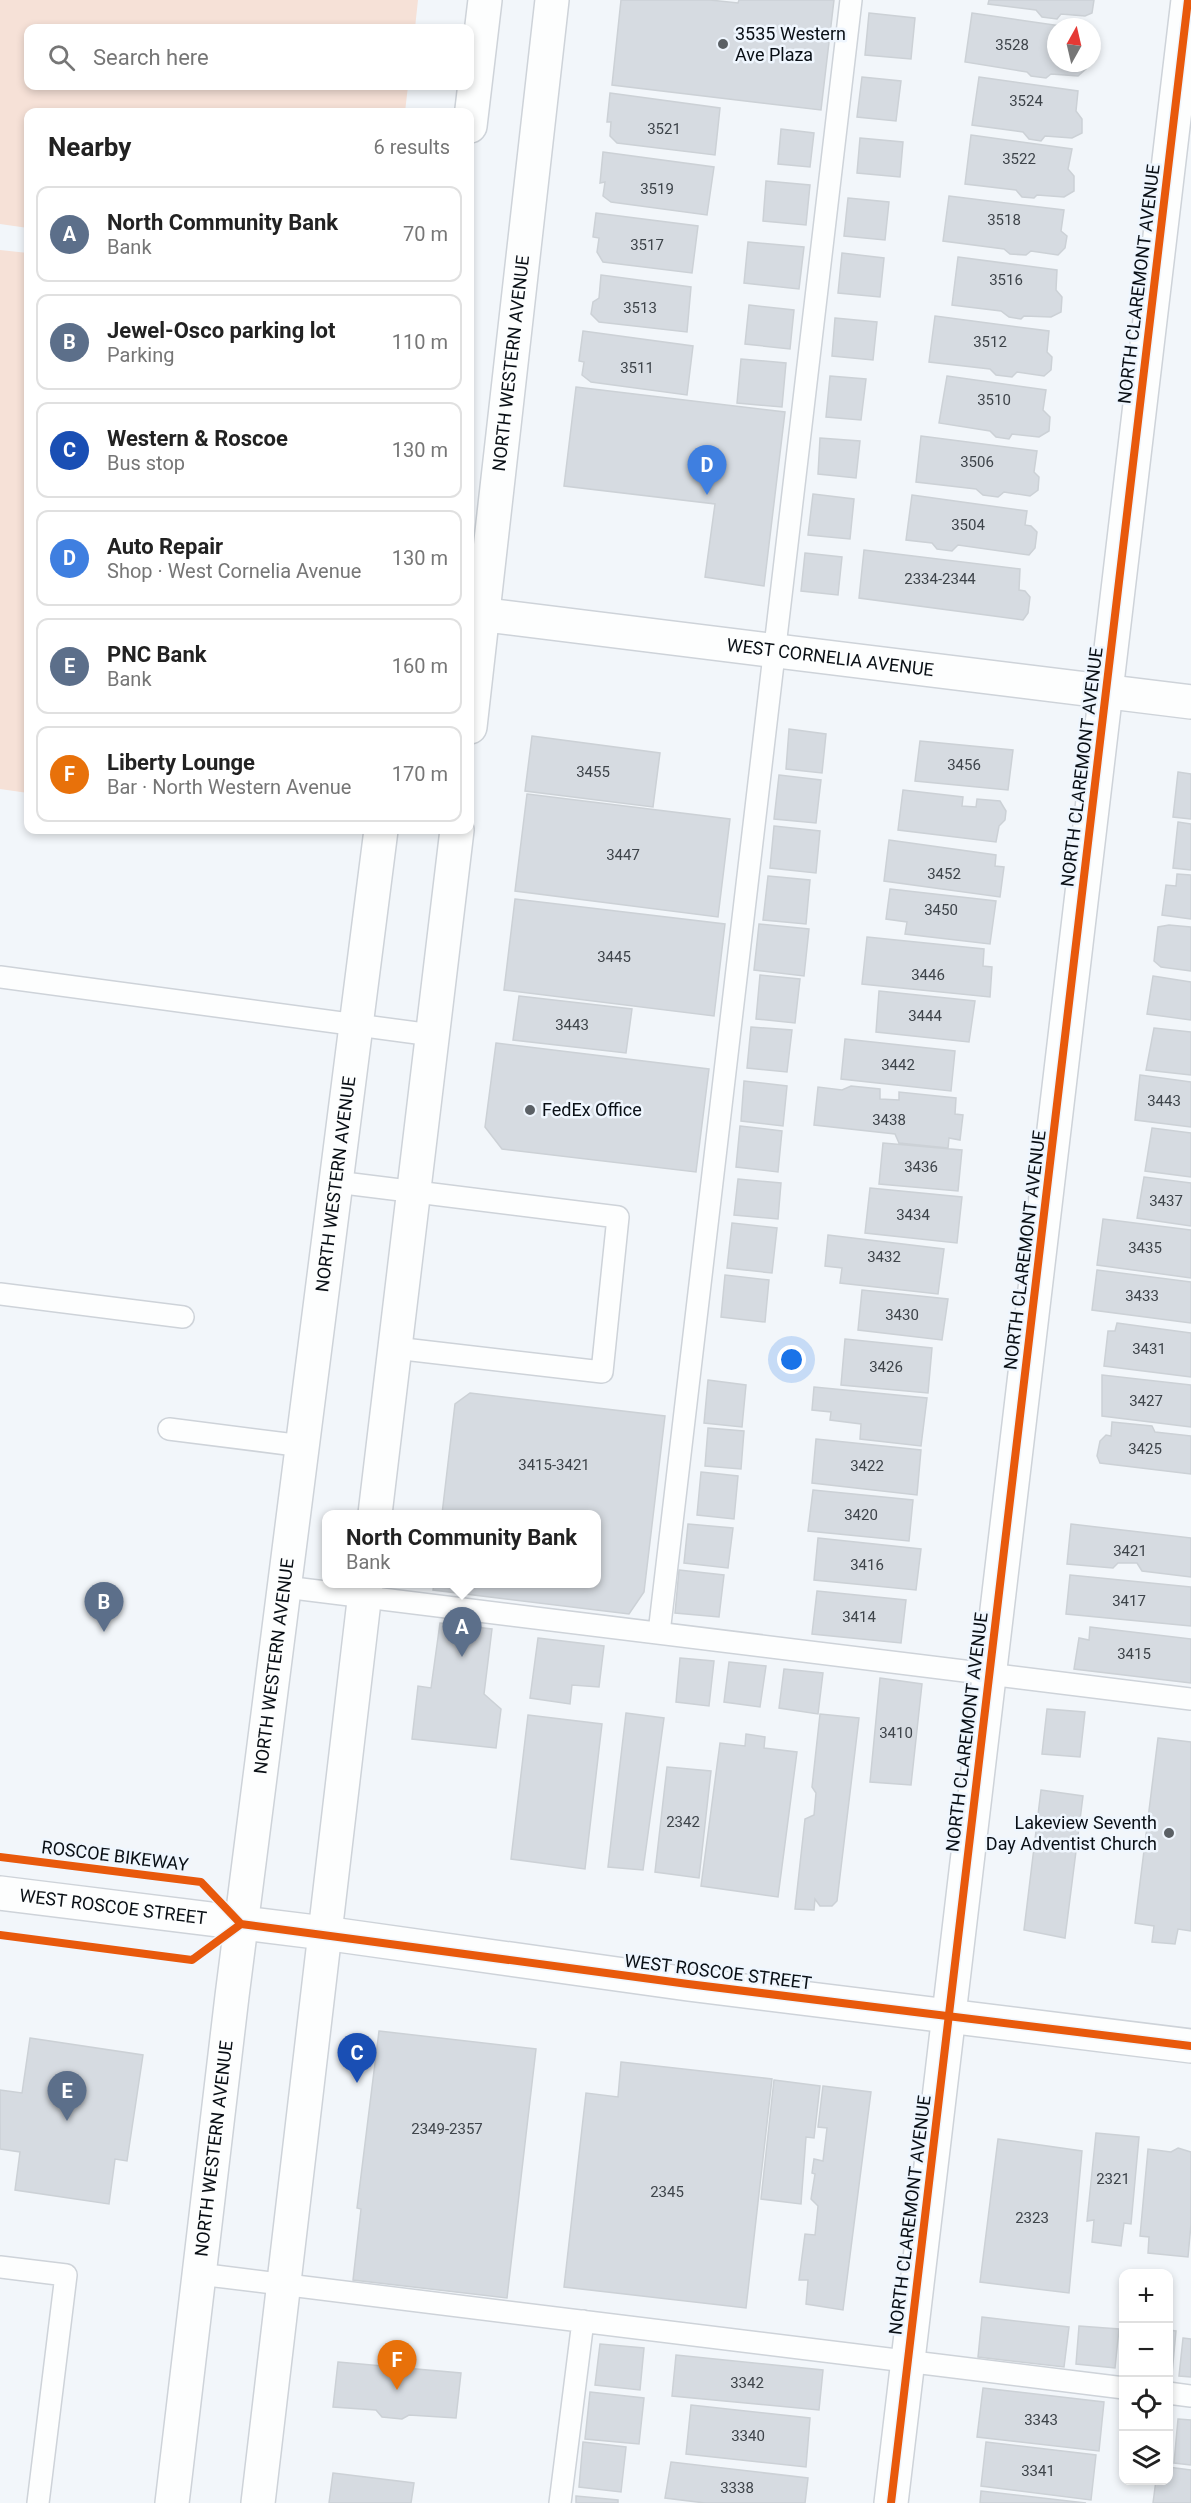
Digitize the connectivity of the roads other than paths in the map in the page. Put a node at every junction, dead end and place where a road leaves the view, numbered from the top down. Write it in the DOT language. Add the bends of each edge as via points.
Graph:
graph roads {
  1 [pos="485,0"];
  2 [pos="552,0"];
  3 [pos="850,0"];
  4 [pos="1188,0"];
  5 [pos="472,108"];
  6 [pos="476,614"];
  7 [pos="775,651"];
  8 [pos="474,652"];
  9 [pos="1106,691"];
  10 [pos="1191,702"];
  11 [pos="380,834"];
  12 [pos="457,834"];
  13 [pos="0,977"];
  14 [pos="356,1024"];
  15 [pos="432,1035"];
  16 [pos="336,1182"];
  17 [pos="414,1191"];
  18 [pos="0,1294"];
  19 [pos="183,1317"];
  20 [pos="395,1348"];
  21 [pos="169,1429"];
  22 [pos="303,1446"];
  23 [pos="376,1510"];
  24 [pos="285,1587"];
  25 [pos="366,1590"];
  26 [pos="659,1633"];
  27 [pos="990,1674"];
  28 [pos="1191,1699"];
  29 [pos="0,1893"];
  30 [pos="241,1924"];
  31 [pos="324,1933"];
  32 [pos="949,2016"];
  33 [pos="1191,2046"];
  34 [pos="0,2267"];
  35 [pos="199,2274"];
  36 [pos="283,2284"];
  37 [pos="583,2321"];
  38 [pos="908,2361"];
  39 [pos="1119,2387"];
  40 [pos="1173,2394"];
  41 [pos="1191,2396"];
  42 [pos="38,2503"];
  43 [pos="172,2503"];
  44 [pos="258,2503"];
  45 [pos="560,2503"];
  46 [pos="891,2503"];
  1 -- 5 [label="street"];
  2 -- 6 [label="street, NORTH WESTERN AVENUE"];
  3 -- 7 [label="lane"];
  4 -- 9 [label="street, NORTH CLAREMONT AVENUE"];
  6 -- 7 [label="street, WEST CORNELIA AVENUE"];
  6 -- 8 [label="street, NORTH WESTERN AVENUE"];
  7 -- 9 [label="street, WEST CORNELIA AVENUE"];
  7 -- 26 [label="lane"];
  9 -- 10 [label="street, WEST CORNELIA AVENUE"];
  9 -- 27 [label="street, NORTH CLAREMONT AVENUE"];
  11 -- 14 [label="street, NORTH WESTERN AVENUE"];
  12 -- 15 [label="street"];
  13 -- 14 [label="lane"];
  14 -- 15 [label="lane"];
  14 -- 16 [label="street, NORTH WESTERN AVENUE"];
  15 -- 17 [label="street"];
  16 -- 17 [label="lane"];
  16 -- 22 [label="street, NORTH WESTERN AVENUE"];
  17 -- 20 [label="street"];
  17 -- 20 [label="lane" via="618,1217 602,1372"];
  18 -- 19 [label="lane"];
  20 -- 23 [label="street"];
  21 -- 22 [label="lane"];
  22 -- 24 [label="street, NORTH WESTERN AVENUE"];
  24 -- 25 [label="lane"];
  24 -- 30 [label="street, NORTH WESTERN AVENUE"];
  25 -- 26 [label="lane"];
  25 -- 31 [label="street"];
  26 -- 27 [label="lane"];
  27 -- 28 [label="lane"];
  27 -- 32 [label="street, NORTH CLAREMONT AVENUE"];
  29 -- 30 [label="street, WEST ROSCOE STREET"];
  30 -- 31 [label="street, WEST ROSCOE STREET"];
  30 -- 35 [label="street, NORTH WESTERN AVENUE"];
  31 -- 32 [label="street, WEST ROSCOE STREET"];
  31 -- 36 [label="street"];
  32 -- 33 [label="street, WEST ROSCOE STREET"];
  32 -- 38 [label="street, NORTH CLAREMONT AVENUE"];
  34 -- 42 [label="lane" via="66,2275"];
  35 -- 36 [label="lane"];
  35 -- 43 [label="street, NORTH WESTERN AVENUE"];
  36 -- 37 [label="lane"];
  36 -- 44 [label="street"];
  37 -- 38 [label="lane"];
  37 -- 45 [label="lane"];
  38 -- 39 [label="lane"];
  38 -- 46 [label="street, NORTH CLAREMONT AVENUE"];
  40 -- 41 [label="lane"];
}
